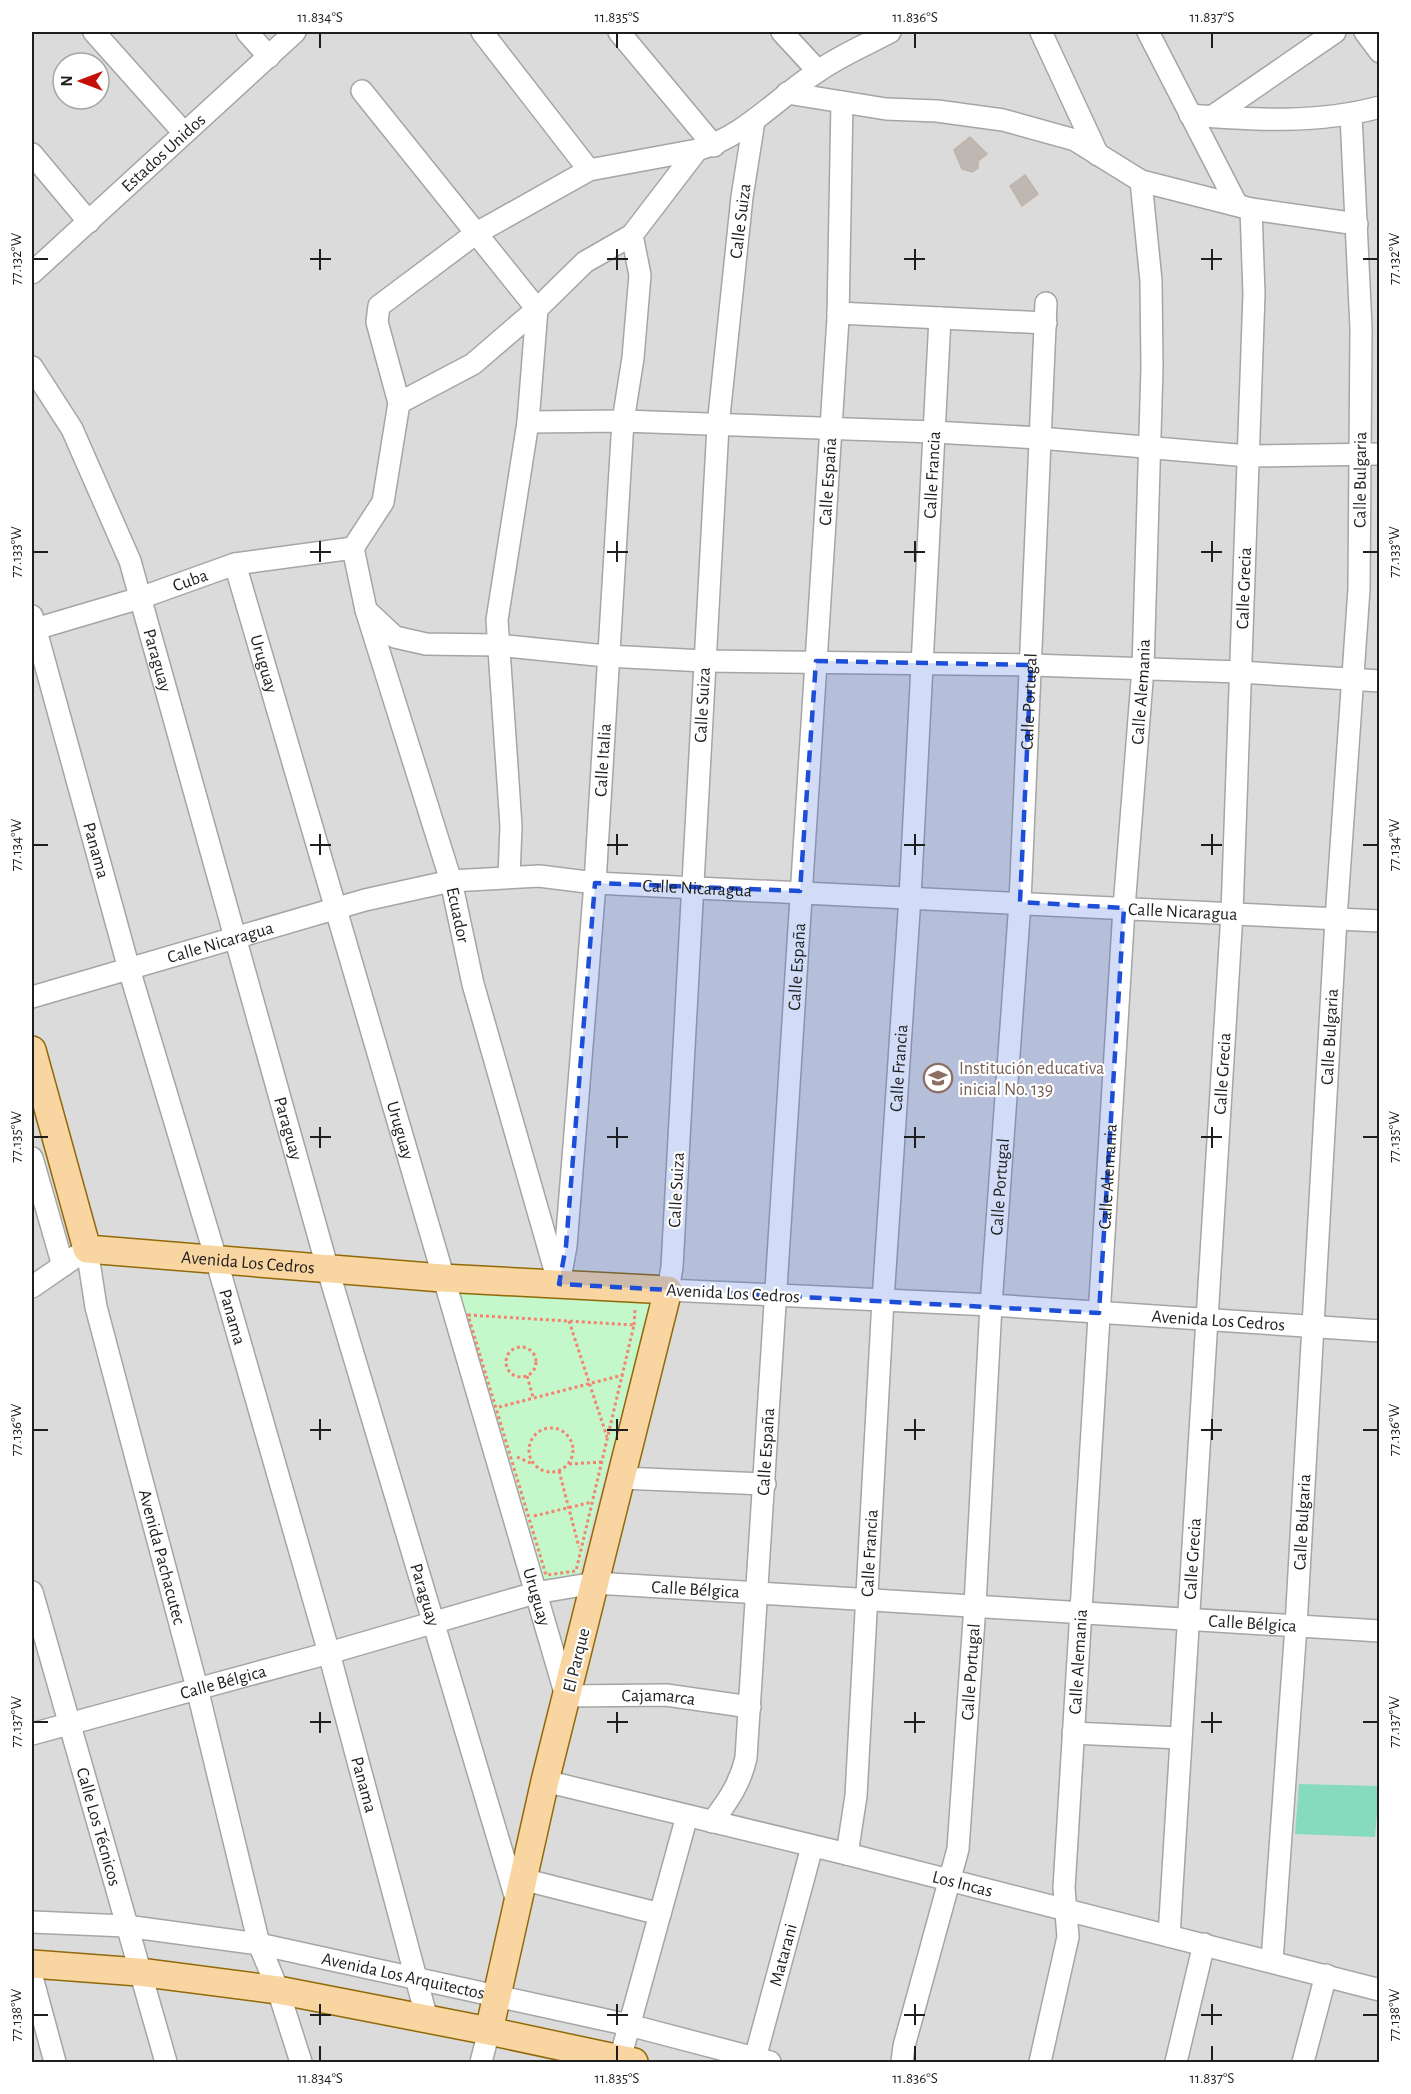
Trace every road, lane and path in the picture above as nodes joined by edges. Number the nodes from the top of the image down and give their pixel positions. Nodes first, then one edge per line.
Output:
1 (94, 32) edge
2 (247, 32) edge
3 (296, 32) edge
4 (482, 32) edge
5 (619, 32) edge
6 (782, 32) edge
7 (890, 32) edge
8 (1041, 32) edge
9 (1148, 32) edge
10 (1335, 32) edge
11 (1365, 32) edge
12 (1380, 52) edge
13 (269, 57) junction
14 (818, 70) junction
15 (362, 91) dead end
16 (786, 93) junction
17 (842, 102) junction
18 (1380, 107) edge
19 (1190, 115) junction
20 (1351, 115) junction
21 (1213, 117) junction
22 (754, 121) junction
23 (184, 134) junction
24 (705, 148) junction
25 (32, 154) edge
26 (1098, 154) junction
27 (589, 170) junction
28 (1141, 181) junction
29 (1244, 207) junction
30 (89, 222) junction
31 (1357, 224) junction
32 (476, 234) junction
33 (632, 235) junction
34 (32, 273) edge
35 (537, 309) junction
36 (838, 313) junction
37 (940, 318) junction
38 (32, 367) edge
39 (399, 403) junction
40 (623, 421) junction
41 (528, 422) junction
42 (718, 426) junction
43 (831, 430) junction
44 (934, 432) junction
45 (1041, 438) junction
46 (1149, 447) junction
47 (1370, 454) edge
48 (1248, 456) junction
49 (352, 548) junction
50 (235, 564) junction
51 (140, 598) junction
52 (366, 610) junction
53 (33, 625) edge
54 (497, 645) junction
55 (606, 656) junction
56 (705, 661) junction
57 (816, 661) junction
58 (922, 663) junction
59 (1031, 664) junction
60 (1143, 668) junction
61 (1240, 672) junction
62 (1352, 680) junction
63 (1380, 681) edge
64 (509, 877) junction
65 (451, 881) junction
66 (595, 883) junction
67 (693, 885) junction
68 (800, 891) junction
69 (910, 897) junction
70 (1020, 902) junction
71 (1124, 908) junction
72 (335, 909) junction
73 (1232, 913) junction
74 (1336, 919) junction
75 (1380, 921) edge
76 (234, 938) junction
77 (129, 969) junction
78 (32, 997) edge
79 (32, 1050) edge
80 (32, 1158) edge
81 (87, 1249) junction
82 (217, 1262) junction
83 (63, 1266) junction
84 (328, 1270) junction
85 (442, 1278) junction
86 (559, 1284) junction
87 (32, 1287) edge
88 (668, 1290) junction
89 (777, 1295) junction
90 (883, 1300) junction
91 (991, 1305) junction
92 (1099, 1313) junction
93 (1208, 1320) junction
94 (569, 1321) junction
95 (1312, 1327) junction
96 (1380, 1331) edge
97 (622, 1375) junction
98 (527, 1376) junction
99 (590, 1383) junction
100 (533, 1398) junction
101 (497, 1407) junction
102 (608, 1438) junction
103 (569, 1464) junction
104 (616, 1467) junction
105 (559, 1471) junction
106 (765, 1484) junction
107 (593, 1502) junction
108 (569, 1508) junction
109 (529, 1517) junction
110 (581, 1553) junction
111 (595, 1583) junction
112 (32, 1592) edge
113 (758, 1592) junction
114 (536, 1593) junction
115 (867, 1599) junction
116 (975, 1605) junction
117 (1081, 1612) junction
118 (1187, 1619) junction
119 (432, 1622) junction
120 (1296, 1626) junction
121 (1380, 1631) edge
122 (329, 1653) junction
123 (197, 1688) junction
124 (566, 1696) junction
125 (750, 1707) junction
126 (69, 1723) junction
127 (32, 1734) edge
128 (1073, 1734) junction
129 (1180, 1738) junction
130 (545, 1781) junction
131 (687, 1816) junction
132 (712, 1822) junction
133 (812, 1847) junction
134 (847, 1854) junction
135 (949, 1881) junction
136 (519, 1890) junction
137 (1065, 1910) junction
138 (660, 1914) junction
139 (32, 1922) edge
140 (126, 1926) junction
141 (1169, 1936) junction
142 (259, 1944) junction
143 (1204, 1944) junction
144 (1272, 1960) junction
145 (32, 1964) edge
146 (139, 1972) junction
147 (1326, 1975) junction
148 (32, 1977) edge
149 (417, 1980) junction
150 (278, 1990) junction
151 (1380, 1990) edge
152 (496, 1996) junction
153 (427, 2019) junction
154 (629, 2025) junction
155 (489, 2031) junction
156 (613, 2060) edge
157 (55, 2062) edge
158 (166, 2062) edge
159 (301, 2062) edge
160 (481, 2062) edge
161 (760, 2062) edge
162 (902, 2062) edge
163 (1040, 2062) edge
164 (1176, 2062) edge
165 (1303, 2062) edge

1 - 23 street
2 - 13 street
3 - 13 street, Estados Unidos
4 - 27 street
5 - 24 street
6 - 14 street
7 - 14 street
8 - 26 street
9 - 19 street
10 - 21 street
11 - 12 street
13 - 23 street, Estados Unidos
14 - 16 street
15 - 32 street
16 - 17 street
16 - 22 street
17 - 26 street
17 - 36 street, Calle España
18 - 20 street
19 - 21 street
19 - 29 street
20 - 21 street
20 - 31 street, Calle Bulgaria
22 - 24 street
22 - 42 street, Calle Suiza
23 - 30 street, Estados Unidos
24 - 27 street
24 - 33 street
25 - 30 street
26 - 28 street
27 - 32 street
28 - 29 street
28 - 46 street, Calle Alemania
29 - 31 street
29 - 48 street, Calle Grecia
30 - 34 street, Estados Unidos
31 - 47 street, Calle Bulgaria
32 - 35 street
32 - 39 street
33 - 35 street
33 - 40 street, Calle Italia
35 - 39 street
35 - 41 street
36 - 37 street
36 - 43 street, Calle España
37 - 44 street, Calle Francia
37 - 45 street, Calle Portugal
38 - 51 street, Paraguay
39 - 49 street
40 - 41 street
40 - 42 street
40 - 55 street, Calle Italia
41 - 54 street
42 - 43 street
42 - 56 street, Calle Suiza
43 - 44 street
43 - 57 street, Calle España
44 - 45 street
44 - 58 street, Calle Francia
45 - 46 street
45 - 59 street, Calle Portugal
46 - 48 street
46 - 60 street, Calle Alemania
47 - 48 street
47 - 62 street, Calle Bulgaria
48 - 61 street, Calle Grecia
49 - 50 street, Cuba
49 - 52 street, Ecuador
50 - 51 street, Cuba
50 - 72 street, Uruguay
51 - 53 street, Cuba
51 - 76 street, Paraguay
52 - 54 street
52 - 65 street, Ecuador
53 - 77 street, Panama
54 - 55 street
54 - 64 street
55 - 56 street
55 - 66 street, Calle Italia
56 - 57 street
56 - 67 street, Calle Suiza
57 - 58 street
57 - 68 street, Calle España
58 - 59 street
58 - 69 street, Calle Francia
59 - 60 street
59 - 70 street, Calle Portugal
60 - 61 street
60 - 71 street, Calle Alemania
61 - 62 street
61 - 73 street, Calle Grecia
62 - 63 street
62 - 74 street, Calle Bulgaria
64 - 65 street, Calle Nicaragua
64 - 66 street, Calle Nicaragua
65 - 72 street, Calle Nicaragua
65 - 86 street, Ecuador
66 - 67 street, Calle Nicaragua
66 - 86 street, Calle Italia
67 - 68 street, Calle Nicaragua
67 - 88 street, Calle Suiza
68 - 69 street, Calle Nicaragua
68 - 89 street, Calle España
69 - 70 street, Calle Nicaragua
69 - 90 street, Calle Francia
70 - 71 street, Calle Nicaragua
70 - 91 street, Calle Portugal
71 - 73 street, Calle Nicaragua
71 - 92 street, Calle Alemania
72 - 76 street, Calle Nicaragua
72 - 85 street, Uruguay
73 - 74 street, Calle Nicaragua
73 - 93 street, Calle Grecia
74 - 75 street, Calle Nicaragua
74 - 95 street, Calle Bulgaria
76 - 77 street, Calle Nicaragua
76 - 84 street, Paraguay
77 - 78 street, Calle Nicaragua
77 - 82 street, Panama
79 - 81 main road, Avenida Pachacutec
80 - 83 street
81 - 82 main road, Avenida Los Cedros
81 - 83 street
81 - 123 street, Avenida Pachacutec
82 - 84 main road, Avenida Los Cedros
82 - 122 street, Panama
83 - 87 street
84 - 85 main road, Avenida Los Cedros
84 - 119 street, Paraguay
85 - 86 main road, Avenida Los Cedros
85 - 114 street, Uruguay
86 - 88 main road, Avenida Los Cedros
88 - 89 street, Avenida Los Cedros
88 - 104 main road, El Parque
89 - 90 street, Avenida Los Cedros
89 - 106 street, Calle España
90 - 91 street, Avenida Los Cedros
90 - 115 street, Calle Francia
91 - 92 street, Avenida Los Cedros
91 - 116 street, Calle Portugal
92 - 93 street, Avenida Los Cedros
92 - 117 street, Calle Alemania
93 - 95 street, Avenida Los Cedros
93 - 118 street, Calle Grecia
94 - 97 path
94 - 99 path
94 - 101 path
95 - 96 street, Avenida Los Cedros
95 - 120 street, Calle Bulgaria
97 - 99 path
97 - 102 path
98 - 98 path
98 - 100 path
99 - 100 path
99 - 102 path
100 - 101 path
101 - 109 path
102 - 104 path
103 - 104 path
103 - 105 path
103 - 105 path
104 - 106 street
104 - 107 path
104 - 111 main road, El Parque
105 - 108 path
106 - 113 street, Calle España
107 - 108 path
107 - 110 path
108 - 109 path
108 - 110 path
109 - 110 path
111 - 113 street, Calle Bélgica
111 - 114 street, Calle Bélgica
111 - 124 main road, El Parque
112 - 126 street, Calle Los Técnicos
113 - 115 street, Calle Bélgica
113 - 125 street, Calle España
114 - 119 street, Calle Bélgica
114 - 124 street, Uruguay
115 - 116 street, Calle Bélgica
115 - 134 street, Calle Francia
116 - 117 street, Calle Bélgica
116 - 135 street, Calle Portugal
117 - 118 street, Calle Bélgica
117 - 128 street, Calle Alemania
118 - 120 street, Calle Bélgica
118 - 129 street, Calle Grecia
119 - 122 street, Calle Bélgica
119 - 136 street, Paraguay
120 - 121 street, Calle Bélgica
120 - 144 street, Calle Bulgaria
122 - 123 street, Calle Bélgica
122 - 149 street, Panama
123 - 126 street, Calle Bélgica
123 - 142 street, Avenida Pachacutec
124 - 125 street, Cajamarca
124 - 130 main road, El Parque
125 - 132 street, Calle España
126 - 127 street, Calle Bélgica
126 - 140 street, Calle Los Técnicos
128 - 129 street
128 - 137 street, Calle Alemania
129 - 141 street, Calle Grecia
130 - 131 street, Los Incas
130 - 136 main road, El Parque
131 - 132 street, Los Incas
131 - 138 street
132 - 133 street, Los Incas
133 - 134 street, Los Incas
133 - 161 street, Matarani
134 - 135 street, Los Incas
135 - 137 street, Los Incas
135 - 162 street, Calle Portugal
136 - 138 street
136 - 152 main road, El Parque
137 - 141 street, Los Incas
137 - 163 street, Calle Alemania
138 - 154 street
139 - 140 street, Avenida Los Arquitectos
140 - 142 street, Avenida Los Arquitectos
140 - 146 street, Calle Los Técnicos
141 - 143 street, Los Incas
142 - 149 street, Avenida Los Arquitectos
142 - 150 street, Avenida Pachacutec
143 - 144 street, Los Incas
143 - 164 street
144 - 147 street, Los Incas
145 - 146 main road, Avenida Los Arquitectos
146 - 150 main road, Avenida Los Arquitectos
146 - 158 street, Calle Los Técnicos
147 - 151 street, Los Incas
147 - 165 street
148 - 157 street
149 - 152 street, Avenida Los Arquitectos
149 - 153 street, Panama
150 - 153 main road, Avenida Los Arquitectos
150 - 159 street, Avenida Pachacutec
152 - 154 street, Avenida Los Arquitectos
152 - 155 main road, El Parque
153 - 155 main road, Avenida Los Arquitectos
154 - 156 street
154 - 161 street, Avenida Los Arquitectos
155 - 156 main road, Avenida Los Arquitectos
155 - 160 street

